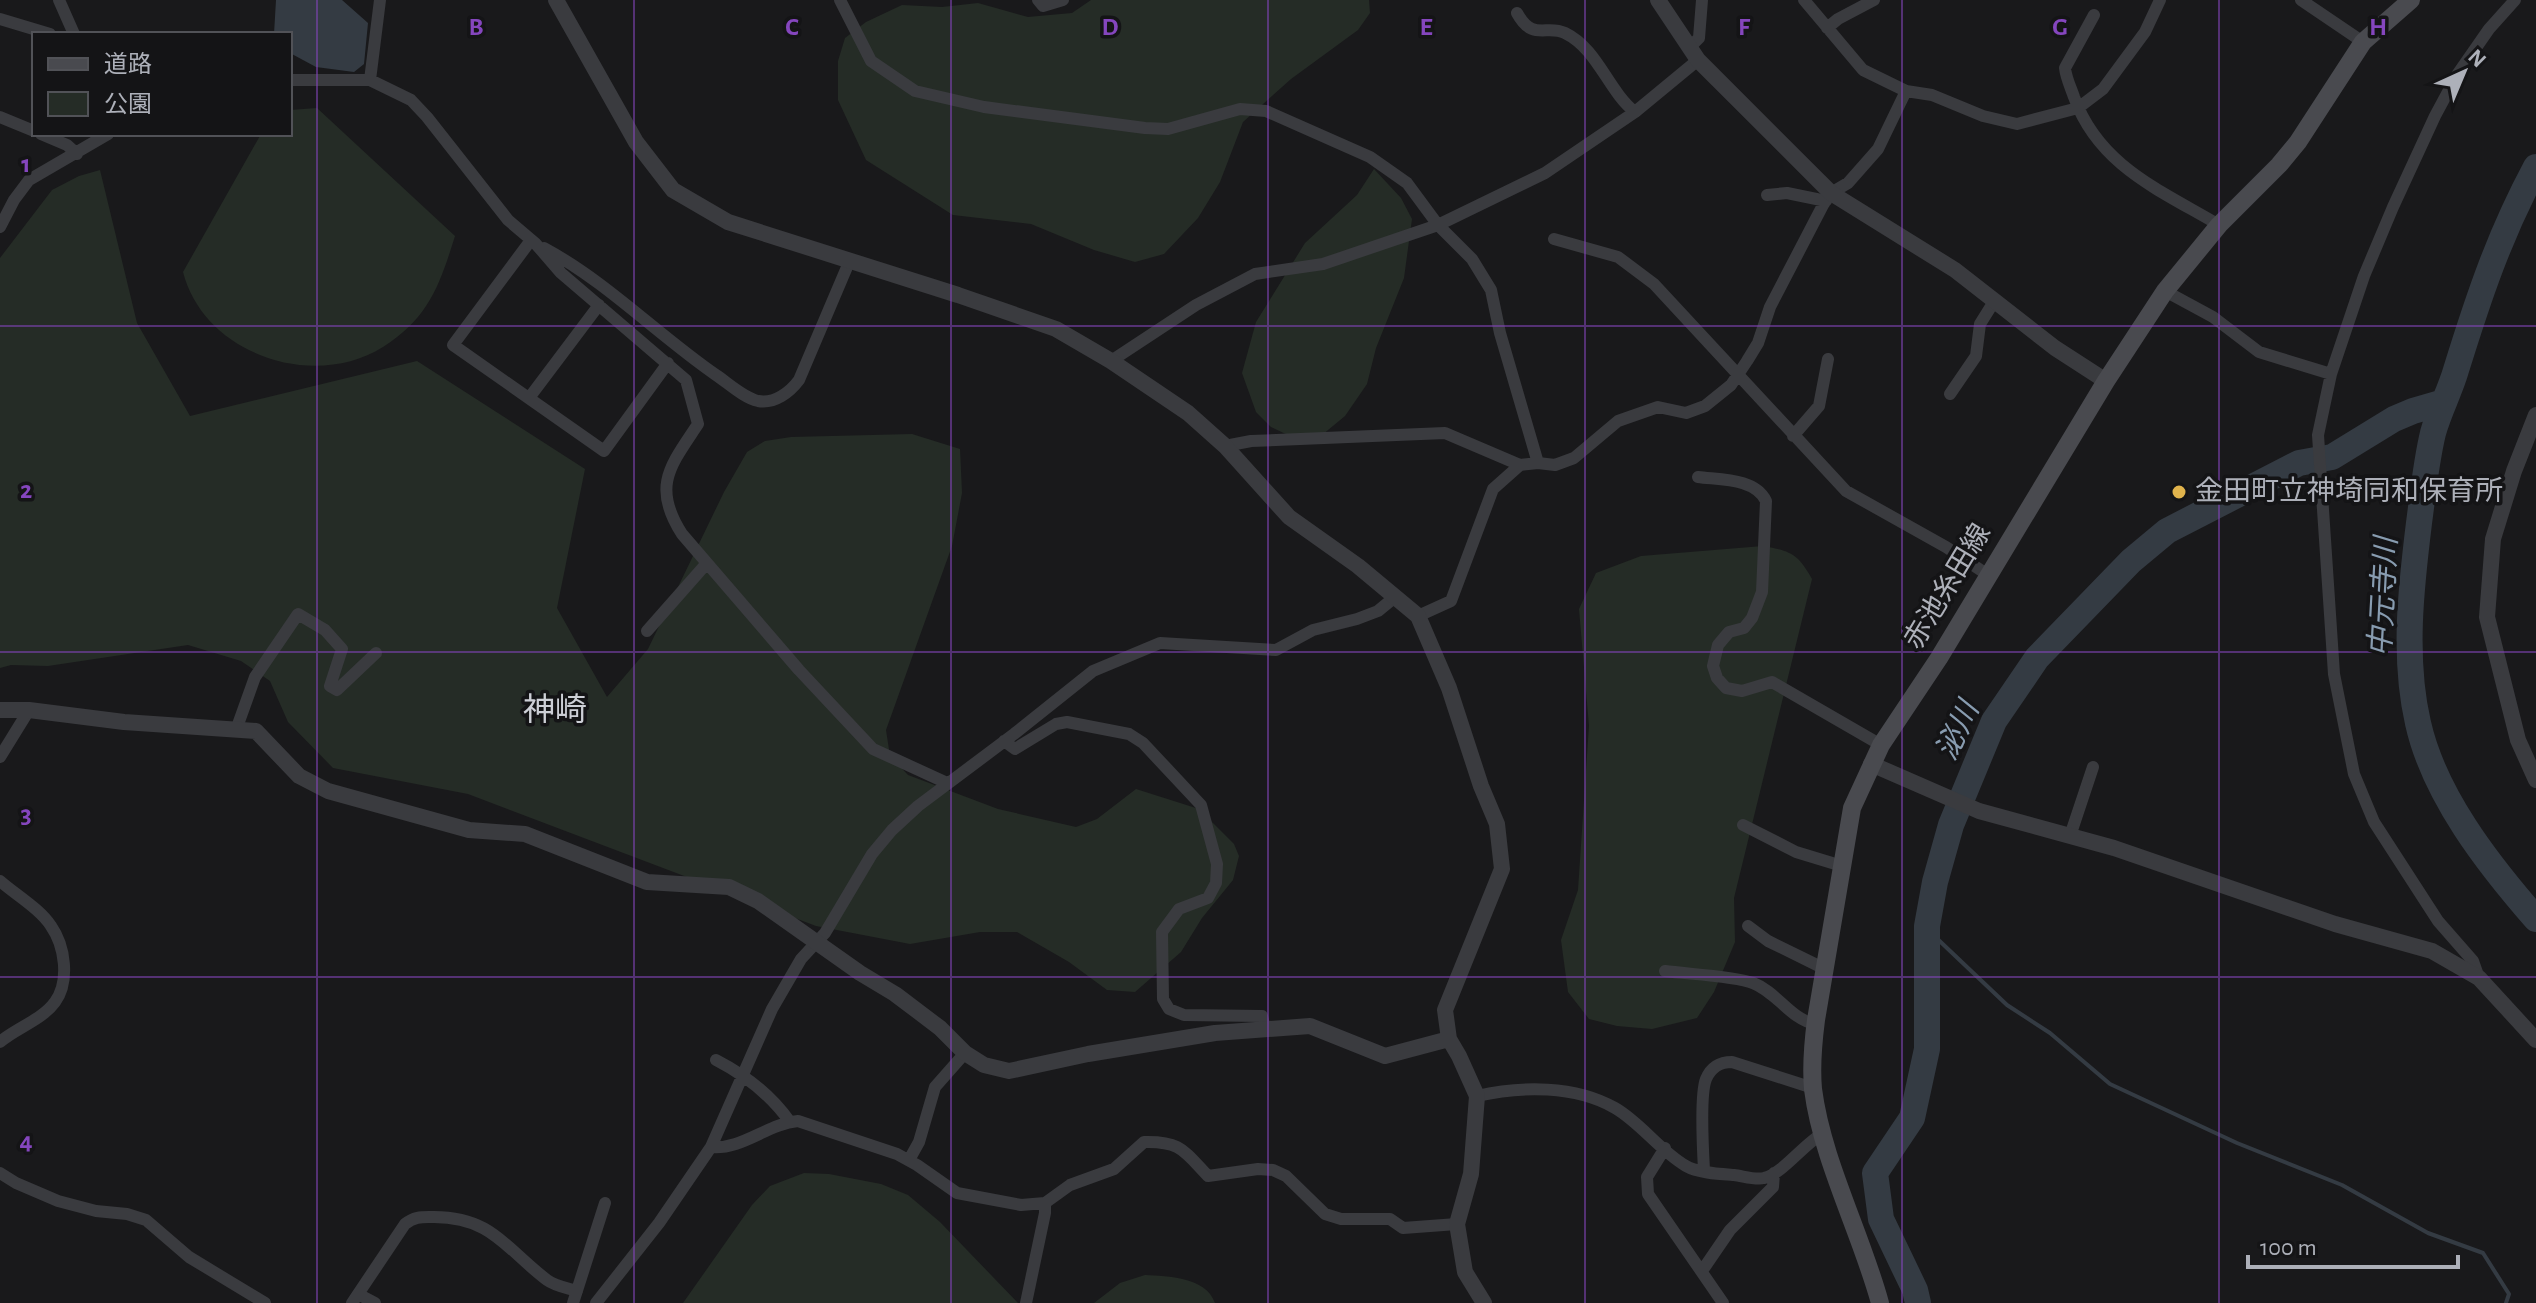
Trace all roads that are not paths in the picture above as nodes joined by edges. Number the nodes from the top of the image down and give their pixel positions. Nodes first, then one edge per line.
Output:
1 (59, 0) edge
2 (380, 0) edge
3 (556, 0) edge
4 (840, 0) edge
5 (1038, 0) edge
6 (1063, 0) edge
7 (1658, 0) edge
8 (1702, 0) edge
9 (1804, 0) edge
10 (1874, 0) edge
11 (2160, 0) edge
12 (2301, 0) edge
13 (2411, 0) edge
14 (2515, 0) edge
15 (1517, 13) dead end
16 (2094, 15) dead end
17 (0, 19) edge
18 (1827, 28) junction
19 (43, 32) edge
20 (72, 32) edge
21 (2363, 42) junction
22 (1694, 54) junction
23 (292, 80) edge
24 (370, 80) junction
25 (1906, 91) junction
26 (2078, 108) junction
27 (1635, 112) junction
28 (0, 117) edge
29 (32, 130) edge
30 (46, 136) edge
31 (105, 136) edge
32 (77, 154) junction
33 (1767, 195) dead end
34 (1829, 197) junction
35 (1438, 225) junction
36 (2219, 225) junction
37 (0, 227) edge
38 (1554, 239) dead end
39 (533, 241) junction
40 (850, 260) junction
41 (2165, 291) junction
42 (1995, 300) junction
43 (599, 305) junction
44 (1828, 359) dead end
45 (1111, 361) junction
46 (668, 363) junction
47 (2331, 374) junction
48 (1738, 375) junction
49 (2106, 381) junction
50 (1950, 394) dead end
51 (529, 398) junction
52 (2536, 415) edge
53 (1793, 436) junction
54 (1225, 446) junction
55 (1538, 463) junction
56 (1520, 465) junction
57 (1698, 477) dead end
58 (707, 563) junction
59 (1988, 575) junction
60 (1395, 597) junction
61 (1418, 616) junction
62 (647, 631) dead end
63 (376, 653) dead end
64 (0, 710) edge
65 (29, 710) junction
66 (236, 730) junction
67 (1004, 741) junction
68 (1881, 745) junction
69 (0, 757) edge
70 (1871, 764) junction
71 (2093, 767) dead end
72 (2536, 780) edge
73 (947, 783) junction
74 (1743, 825) dead end
75 (2070, 836) junction
76 (1842, 866) junction
77 (0, 881) edge
78 (1748, 926) dead end
79 (815, 942) junction
80 (1825, 969) junction
81 (1665, 971) dead end
82 (2479, 978) junction
83 (1815, 1024) junction
84 (1265, 1029) junction
85 (1449, 1039) junction
86 (2536, 1040) edge
87 (0, 1042) edge
88 (965, 1053) junction
89 (716, 1060) dead end
90 (743, 1074) junction
91 (1813, 1088) junction
92 (1477, 1096) junction
93 (790, 1122) junction
94 (1822, 1134) junction
95 (711, 1147) junction
96 (1665, 1148) junction
97 (909, 1160) junction
98 (1704, 1170) junction
99 (0, 1173) edge
100 (1774, 1173) junction
101 (605, 1203) dead end
102 (1045, 1203) junction
103 (1457, 1224) junction
104 (1702, 1271) junction
105 (575, 1297) edge
106 (355, 1298) edge
107 (265, 1303) edge
108 (375, 1303) edge
109 (596, 1303) edge
110 (1026, 1303) edge
111 (1484, 1303) edge
112 (1723, 1303) edge
113 (1880, 1303) edge

1 - 20 street
2 - 24 street
3 - 40 street
4 - 35 street
5 - 6 street
7 - 22 street
8 - 22 street
9 - 18 street
10 - 18 street
11 - 26 street
12 - 21 street
13 - 21 main road, 赤池糸田線
14 - 47 street
15 - 27 street
16 - 26 street
17 - 19 street
18 - 25 street
21 - 36 main road, 赤池糸田線
22 - 27 street
22 - 34 street
23 - 24 street
24 - 39 street
25 - 26 street
25 - 34 street
26 - 36 street
27 - 35 street
28 - 29 street
30 - 32 street
31 - 32 street
32 - 37 street
33 - 34 street
34 - 42 street
34 - 48 street
35 - 45 street
35 - 55 street
36 - 41 main road, 赤池糸田線
38 - 48 street
39 - 40 street
39 - 43 street
39 - 51 street
40 - 45 street
41 - 47 street
41 - 49 main road, 赤池糸田線
42 - 49 street
42 - 50 street
43 - 46 street
43 - 51 street
44 - 53 street
45 - 54 street
46 - 51 street
46 - 58 street
47 - 82 street
48 - 53 street
48 - 55 street
49 - 59 main road, 赤池糸田線
52 - 72 street
53 - 59 street
54 - 56 street
54 - 60 street
55 - 56 street
56 - 61 street
57 - 68 street
58 - 62 street
58 - 73 street
59 - 68 main road, 赤池糸田線
60 - 61 street
60 - 67 street
61 - 85 street
63 - 66 street
64 - 65 street
65 - 66 street
65 - 69 street
66 - 79 street
67 - 73 street
67 - 84 street
68 - 70 main road, 赤池糸田線
70 - 75 street
70 - 76 main road, 赤池糸田線
71 - 75 street
73 - 79 street
74 - 76 street
75 - 82 street
76 - 80 main road, 赤池糸田線
77 - 87 street
78 - 80 street
79 - 88 street
79 - 90 street
80 - 83 main road, 赤池糸田線
81 - 83 street
82 - 86 street
83 - 91 main road, 赤池糸田線
84 - 85 street
84 - 88 street
85 - 92 street
88 - 97 street
89 - 90 street
90 - 93 street
90 - 95 street
91 - 94 main road, 赤池糸田線
91 - 98 street
92 - 96 street
92 - 103 street
93 - 95 street
93 - 97 street
94 - 100 street
94 - 113 main road, 赤池糸田線
95 - 109 street
96 - 98 street
96 - 104 street
97 - 102 street
98 - 100 street
99 - 107 street
100 - 104 street
101 - 105 street
102 - 103 street
102 - 110 street
103 - 111 street
104 - 112 street
105 - 106 street
106 - 108 street

